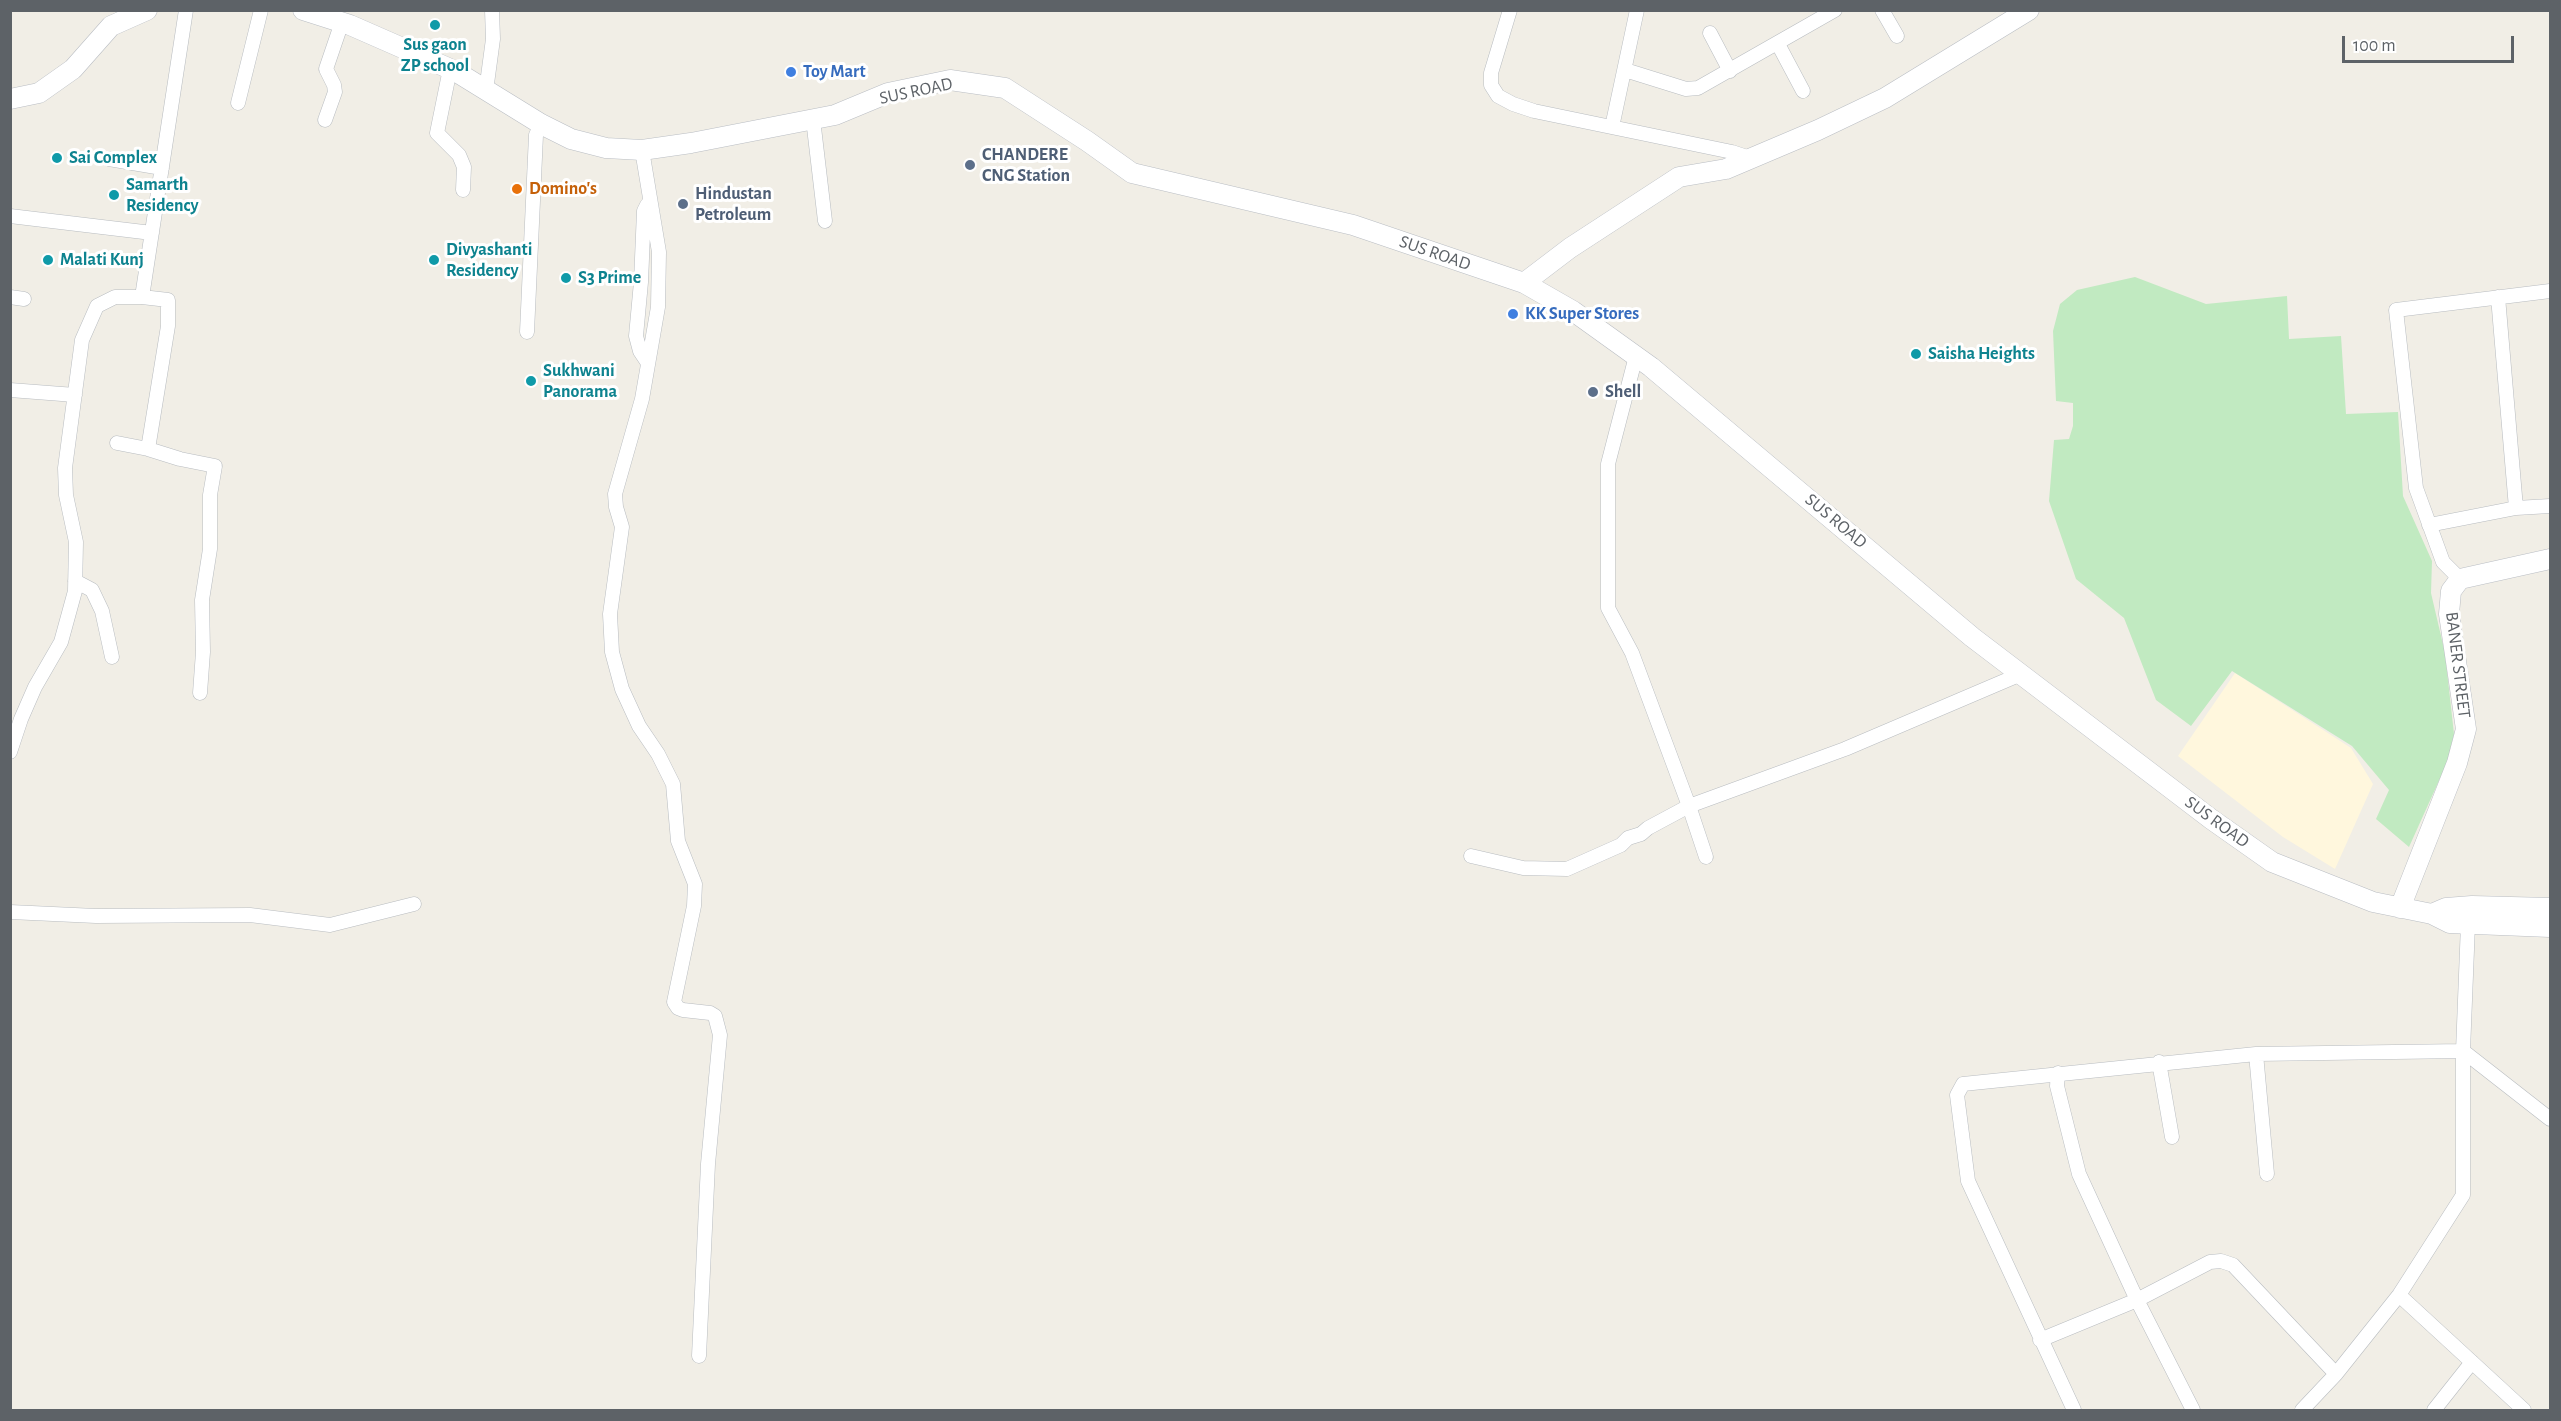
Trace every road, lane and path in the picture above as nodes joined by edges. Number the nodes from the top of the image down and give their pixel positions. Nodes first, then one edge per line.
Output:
1 (147, 10) edge
2 (186, 10) edge
3 (261, 10) edge
4 (303, 10) edge
5 (492, 10) edge
6 (1510, 10) edge
7 (1637, 10) edge
8 (1882, 10) edge
9 (1828, 12) edge
10 (2022, 13) edge
11 (332, 17) edge
12 (1710, 33) dead end
13 (1898, 36) dead end
14 (1778, 44) junction
15 (450, 69) junction
16 (1625, 70) junction
17 (1730, 71) junction
18 (486, 91) junction
19 (1803, 92) dead end
20 (10, 99) edge
21 (238, 103) dead end
22 (813, 119) junction
23 (325, 120) dead end
24 (541, 124) junction
25 (1612, 127) junction
26 (642, 150) junction
27 (109, 159) dead end
28 (1753, 159) junction
29 (162, 168) junction
30 (463, 190) dead end
31 (10, 216) edge
32 (825, 221) dead end
33 (152, 233) junction
34 (1524, 284) junction
35 (2550, 291) edge
36 (142, 297) junction
37 (2498, 297) junction
38 (527, 332) dead end
39 (1636, 356) junction
40 (10, 390) edge
41 (75, 395) junction
42 (117, 443) dead end
43 (148, 449) junction
44 (2550, 506) edge
45 (2516, 508) junction
46 (2429, 525) junction
47 (2550, 559) edge
48 (2460, 579) junction
49 (75, 581) junction
50 (112, 657) dead end
51 (2021, 674) junction
52 (201, 693) dead end
53 (16, 718) edge
54 (10, 752) edge
55 (1689, 806) junction
56 (1471, 856) dead end
57 (1706, 857) dead end
58 (414, 904) dead end
59 (2400, 908) junction
60 (2550, 908) edge
61 (10, 912) edge
62 (2432, 914) junction
63 (2468, 924) junction
64 (2550, 927) edge
65 (2463, 1051) junction
66 (2256, 1053) junction
67 (2159, 1062) junction
68 (2058, 1073) junction
69 (2550, 1119) edge
70 (2172, 1137) dead end
71 (2267, 1174) dead end
72 (2399, 1295) junction
73 (2137, 1300) junction
74 (2040, 1340) junction
75 (699, 1356) dead end
76 (2472, 1362) junction
77 (2336, 1374) junction
78 (2074, 1410) edge
79 (2193, 1410) edge
80 (2302, 1410) edge
81 (2434, 1410) edge
82 (2524, 1410) edge

1 - 20 main road
2 - 29 street
3 - 21 street
4 - 11 main road, SUS ROAD
5 - 18 street
6 - 25 street
7 - 16 street
8 - 13 street
9 - 14 street
10 - 28 main road
11 - 15 main road, SUS ROAD
11 - 23 street
12 - 17 street
14 - 17 street
14 - 19 street
15 - 18 main road, SUS ROAD
15 - 30 street
16 - 17 street
16 - 25 street
18 - 24 main road, SUS ROAD
22 - 26 main road, SUS ROAD
22 - 32 street
22 - 34 main road, SUS ROAD
24 - 26 main road, SUS ROAD
24 - 38 street
25 - 28 street
26 - 75 street
27 - 29 street
28 - 34 main road
29 - 33 street
31 - 33 street
33 - 36 street
34 - 39 main road, SUS ROAD
35 - 37 street
36 - 41 street
36 - 43 street
37 - 45 street
37 - 46 street
39 - 51 main road, SUS ROAD
39 - 55 street
40 - 41 street
41 - 49 street
42 - 43 street
43 - 52 street
44 - 45 street
45 - 46 street
46 - 48 street
47 - 48 main road
48 - 59 main road, BANER STREET
49 - 50 street
49 - 53 street
51 - 55 street
51 - 59 main road, SUS ROAD
53 - 54 street
55 - 56 street
55 - 57 street
58 - 61 street
59 - 62 main road, SUS ROAD
60 - 62 main road, SUS ROAD
62 - 63 main road, SUS ROAD
63 - 64 main road, SUS ROAD
63 - 65 street
65 - 66 street
65 - 69 street
65 - 72 street
66 - 67 street
66 - 71 street
67 - 68 street
67 - 70 street
68 - 73 street
68 - 74 street
72 - 76 street
72 - 77 street
73 - 74 street
73 - 77 street
73 - 79 street
74 - 78 street
76 - 81 street
76 - 82 street
77 - 80 street

